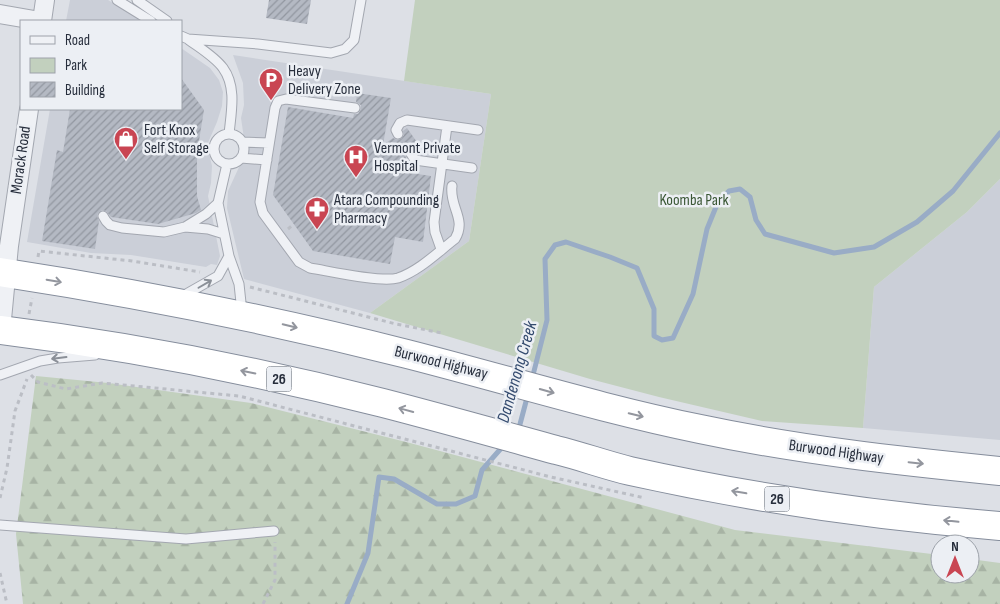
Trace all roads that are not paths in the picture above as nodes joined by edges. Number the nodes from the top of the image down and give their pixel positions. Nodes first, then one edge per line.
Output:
1 (45, 0) edge
2 (117, 0) edge
3 (137, 0) edge
4 (361, 0) edge
5 (0, 14) edge
6 (135, 17) edge
7 (35, 20) edge
8 (41, 20) edge
9 (166, 20) edge
10 (184, 36) edge
11 (29, 110) edge
12 (351, 111) dead end
13 (447, 126) junction
14 (478, 130) dead end
15 (229, 134) junction
16 (398, 134) dead end
17 (242, 142) junction
18 (270, 143) junction
19 (410, 152) dead end
20 (241, 158) junction
21 (267, 160) junction
22 (227, 164) junction
23 (442, 164) junction
24 (472, 168) dead end
25 (452, 186) dead end
26 (218, 203) junction
27 (103, 216) dead end
28 (185, 227) junction
29 (224, 234) junction
30 (441, 249) junction
31 (229, 256) junction
32 (3, 272) edge
33 (172, 302) junction
34 (242, 315) junction
35 (7, 333) edge
36 (103, 345) junction
37 (0, 375) edge
38 (1000, 471) edge
39 (0, 525) edge
40 (1000, 526) edge
41 (274, 531) road end

1 - 8 street
2 - 6 lane
3 - 9 lane
4 - 10 lane
5 - 7 street
10 - 15 lane
11 - 32 street, Morack Road
12 - 18 lane
13 - 14 lane
13 - 16 lane
13 - 23 lane
15 - 17 lane
15 - 22 lane
17 - 18 lane
17 - 20 lane
18 - 21 lane
19 - 23 lane
20 - 21 lane
20 - 22 lane
21 - 30 lane
22 - 26 lane
23 - 24 lane
23 - 30 lane
25 - 30 lane
26 - 28 lane
26 - 29 lane
27 - 28 lane
28 - 29 lane
29 - 31 lane
33 -> 31 lane
31 - 34 lane
32 -> 33 highway, Burwood Highway
32 - 35 street, Morack Road
33 - 34 highway, Burwood Highway
34 -> 38 highway, Burwood Highway
35 - 36 highway, 26
36 -> 37 lane
40 -> 36 highway, 26
39 - 41 lane

